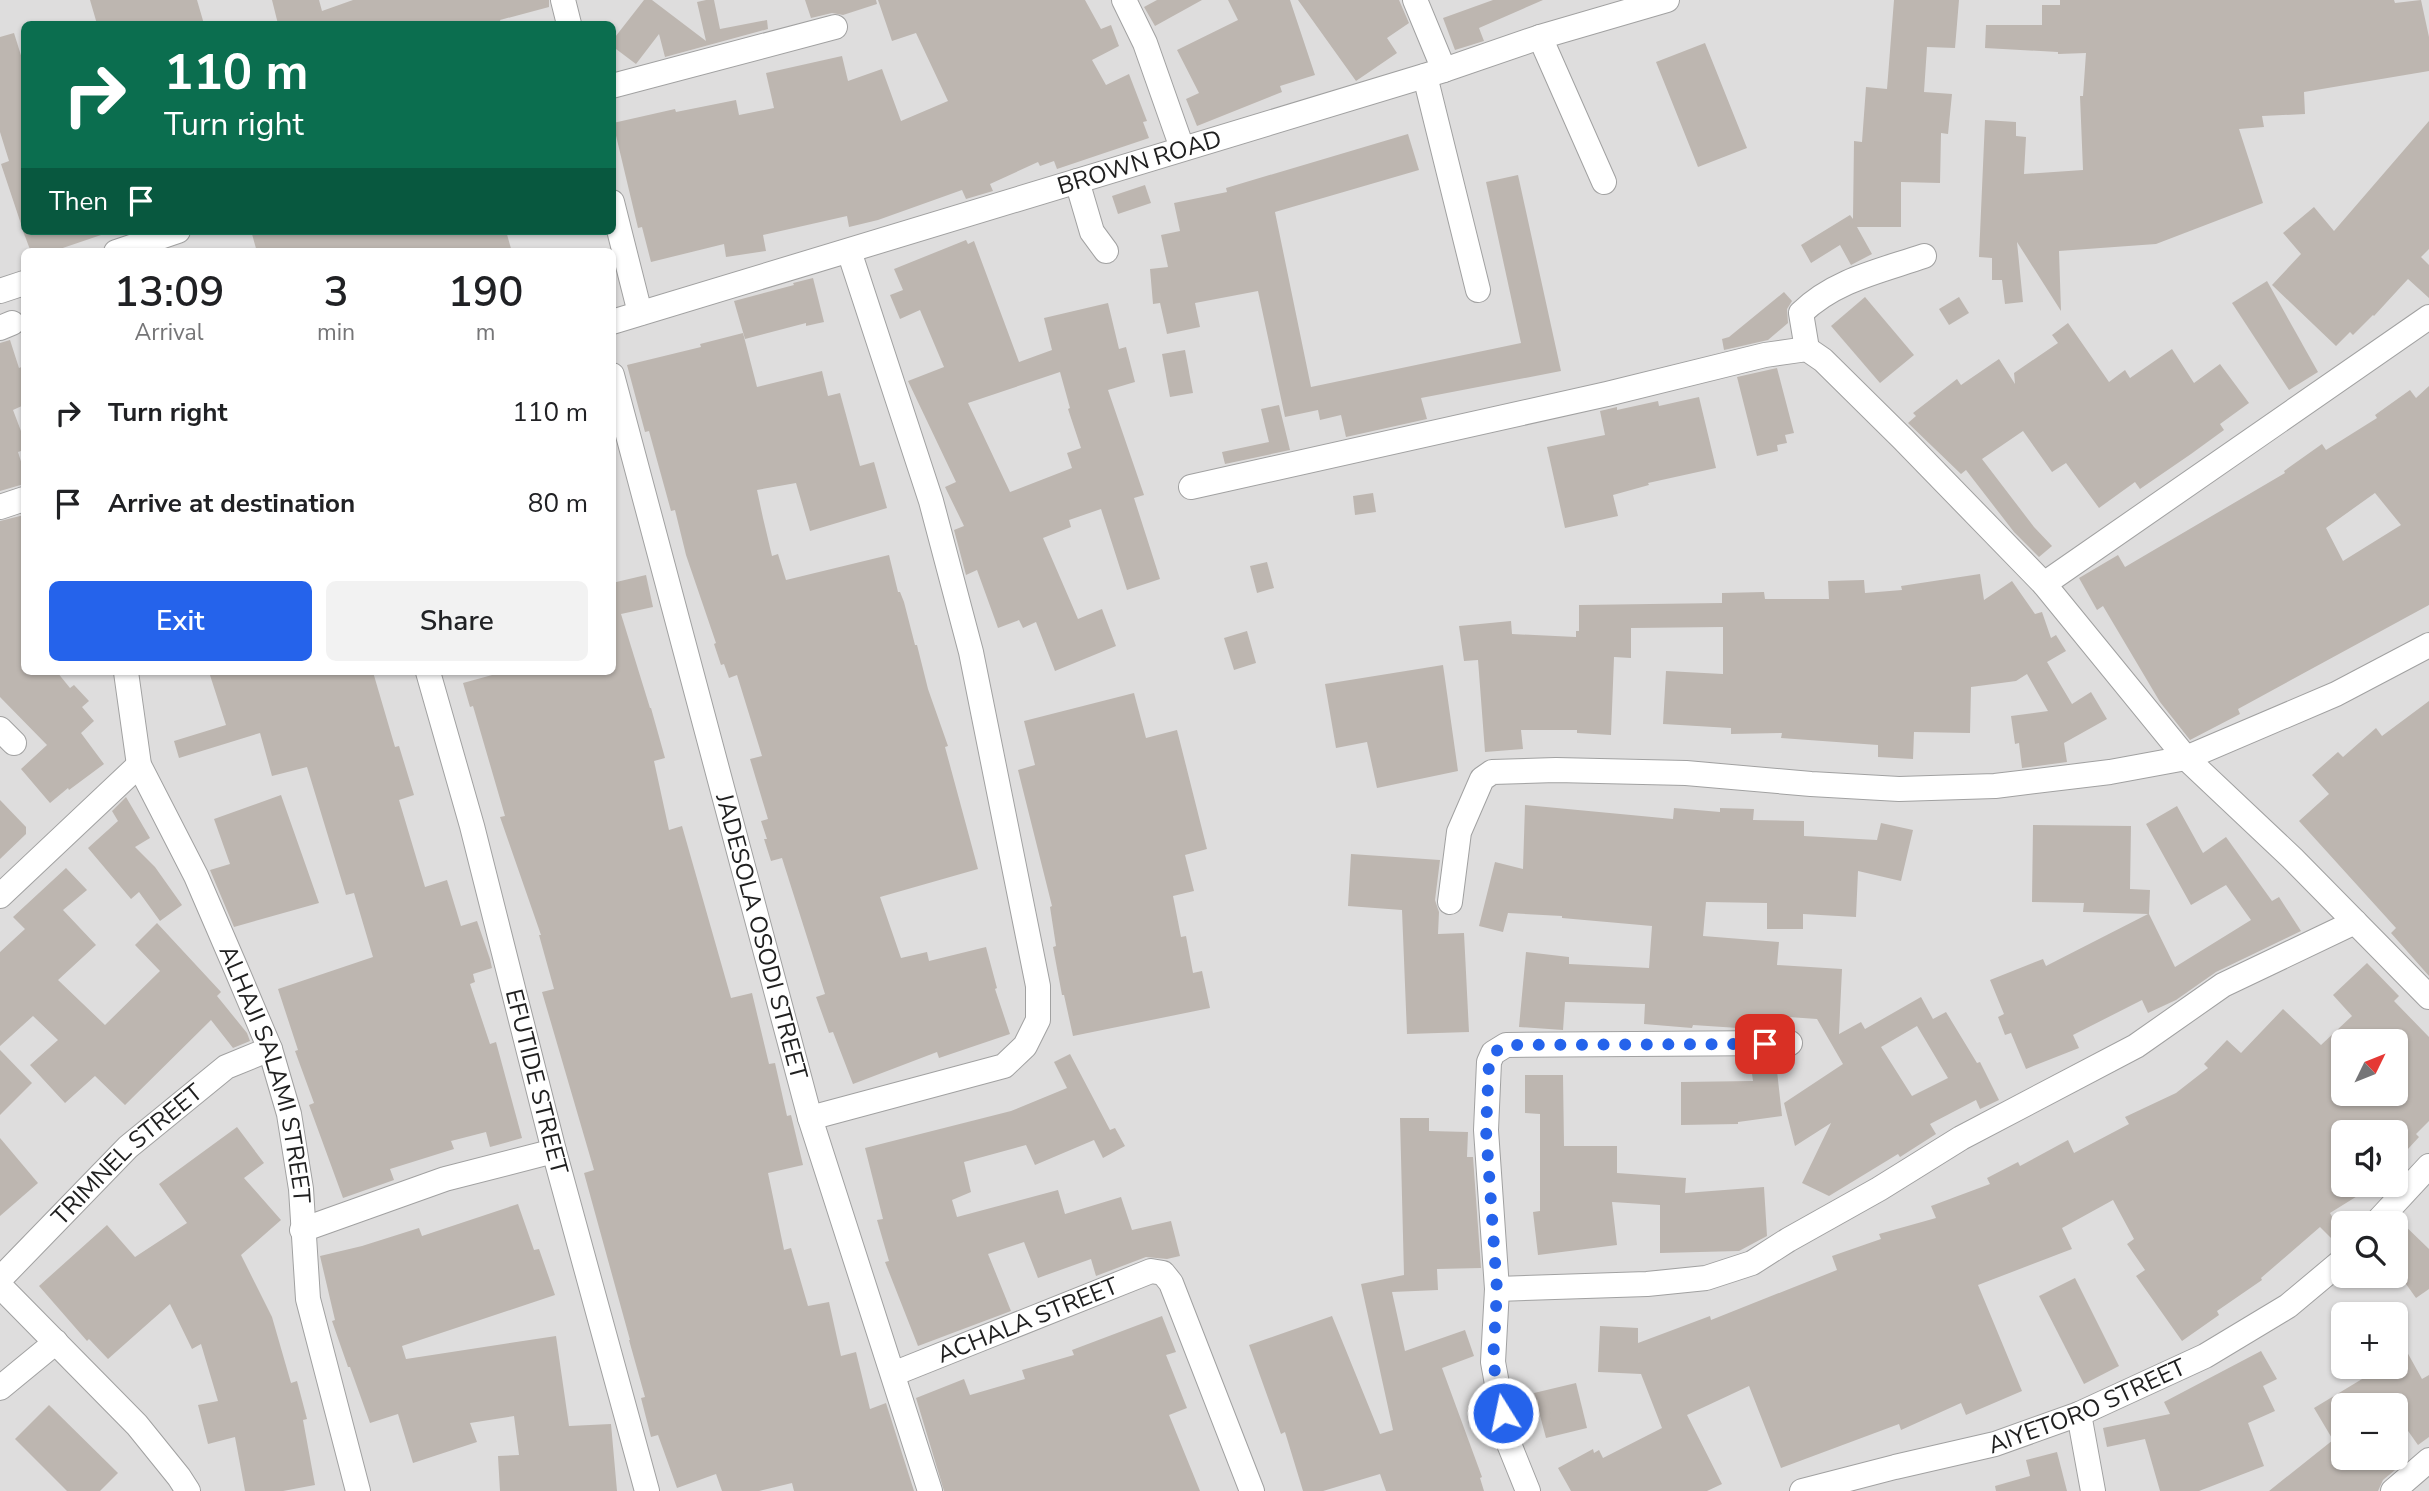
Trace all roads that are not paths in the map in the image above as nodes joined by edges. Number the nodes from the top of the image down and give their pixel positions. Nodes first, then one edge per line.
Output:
1 (563, 0) edge
2 (1124, 0) edge
3 (1415, 0) edge
4 (1665, 0) edge
5 (568, 21) edge
6 (835, 27) dead end
7 (1540, 37) junction
8 (1434, 73) junction
9 (616, 85) edge
10 (1182, 148) junction
11 (1077, 181) junction
12 (1604, 182) dead end
13 (616, 218) edge
14 (166, 235) edge
15 (128, 248) edge
16 (849, 251) junction
17 (1106, 251) dead end
18 (1924, 256) dead end
19 (21, 284) edge
20 (1478, 290) dead end
21 (0, 291) edge
22 (640, 313) junction
23 (2429, 317) edge
24 (616, 321) edge
25 (1807, 349) junction
26 (616, 391) edge
27 (1191, 487) dead end
28 (21, 500) edge
29 (0, 507) edge
30 (2044, 584) junction
31 (2429, 645) edge
32 (126, 675) edge
33 (430, 675) edge
34 (2186, 758) junction
35 (139, 765) junction
36 (0, 896) edge
37 (1450, 902) dead end
38 (2355, 922) junction
39 (2429, 997) edge
40 (1790, 1043) dead end
41 (270, 1049) junction
42 (810, 1118) junction
43 (554, 1152) junction
44 (2429, 1166) edge
45 (2387, 1211) edge
46 (302, 1230) junction
47 (2331, 1270) edge
48 (0, 1279) edge
49 (0, 1286) edge
50 (1497, 1290) junction
51 (56, 1342) junction
52 (893, 1374) junction
53 (0, 1388) edge
54 (2079, 1414) junction
55 (2429, 1460) edge
56 (188, 1491) edge
57 (358, 1491) edge
58 (647, 1491) edge
59 (930, 1491) edge
60 (1252, 1491) edge
61 (1528, 1491) edge
62 (1802, 1491) edge
63 (2093, 1491) edge
64 (2393, 1491) edge

1 - 5 street
2 - 10 street
3 - 8 street
4 - 7 street, BROWN ROAD
6 - 9 street
7 - 8 street, BROWN ROAD
7 - 12 street
8 - 10 street, BROWN ROAD
8 - 20 street
10 - 11 street, BROWN ROAD
11 - 16 street, BROWN ROAD
11 - 17 street
13 - 22 street
14 - 15 street
16 - 22 street, BROWN ROAD
16 - 42 street
18 - 25 street
19 - 21 street
22 - 24 street, BROWN ROAD
23 - 30 street
25 - 27 street
25 - 30 street
26 - 42 street, JADESOLA OSODI STREET
28 - 29 street
30 - 34 street
31 - 34 street
32 - 35 street, ALHAJI SALAMI STREET
33 - 43 street, EFUTIDE STREET
34 - 37 street
34 - 38 street
35 - 36 street
35 - 41 street, ALHAJI SALAMI STREET
38 - 39 street
38 - 50 street
40 - 50 street
41 - 46 street, ALHAJI SALAMI STREET
41 - 48 street, TRIMNEL STREET
42 - 52 street, JADESOLA OSODI STREET
43 - 46 street
43 - 58 street, EFUTIDE STREET
44 - 45 street
46 - 57 street, ALHAJI SALAMI STREET
47 - 54 street, AIYETORO STREET
49 - 51 street
50 - 61 street
51 - 53 street
51 - 56 street
52 - 59 street, JADESOLA OSODI STREET
52 - 60 street, ACHALA STREET
54 - 62 street, AIYETORO STREET
54 - 63 street
55 - 64 street

